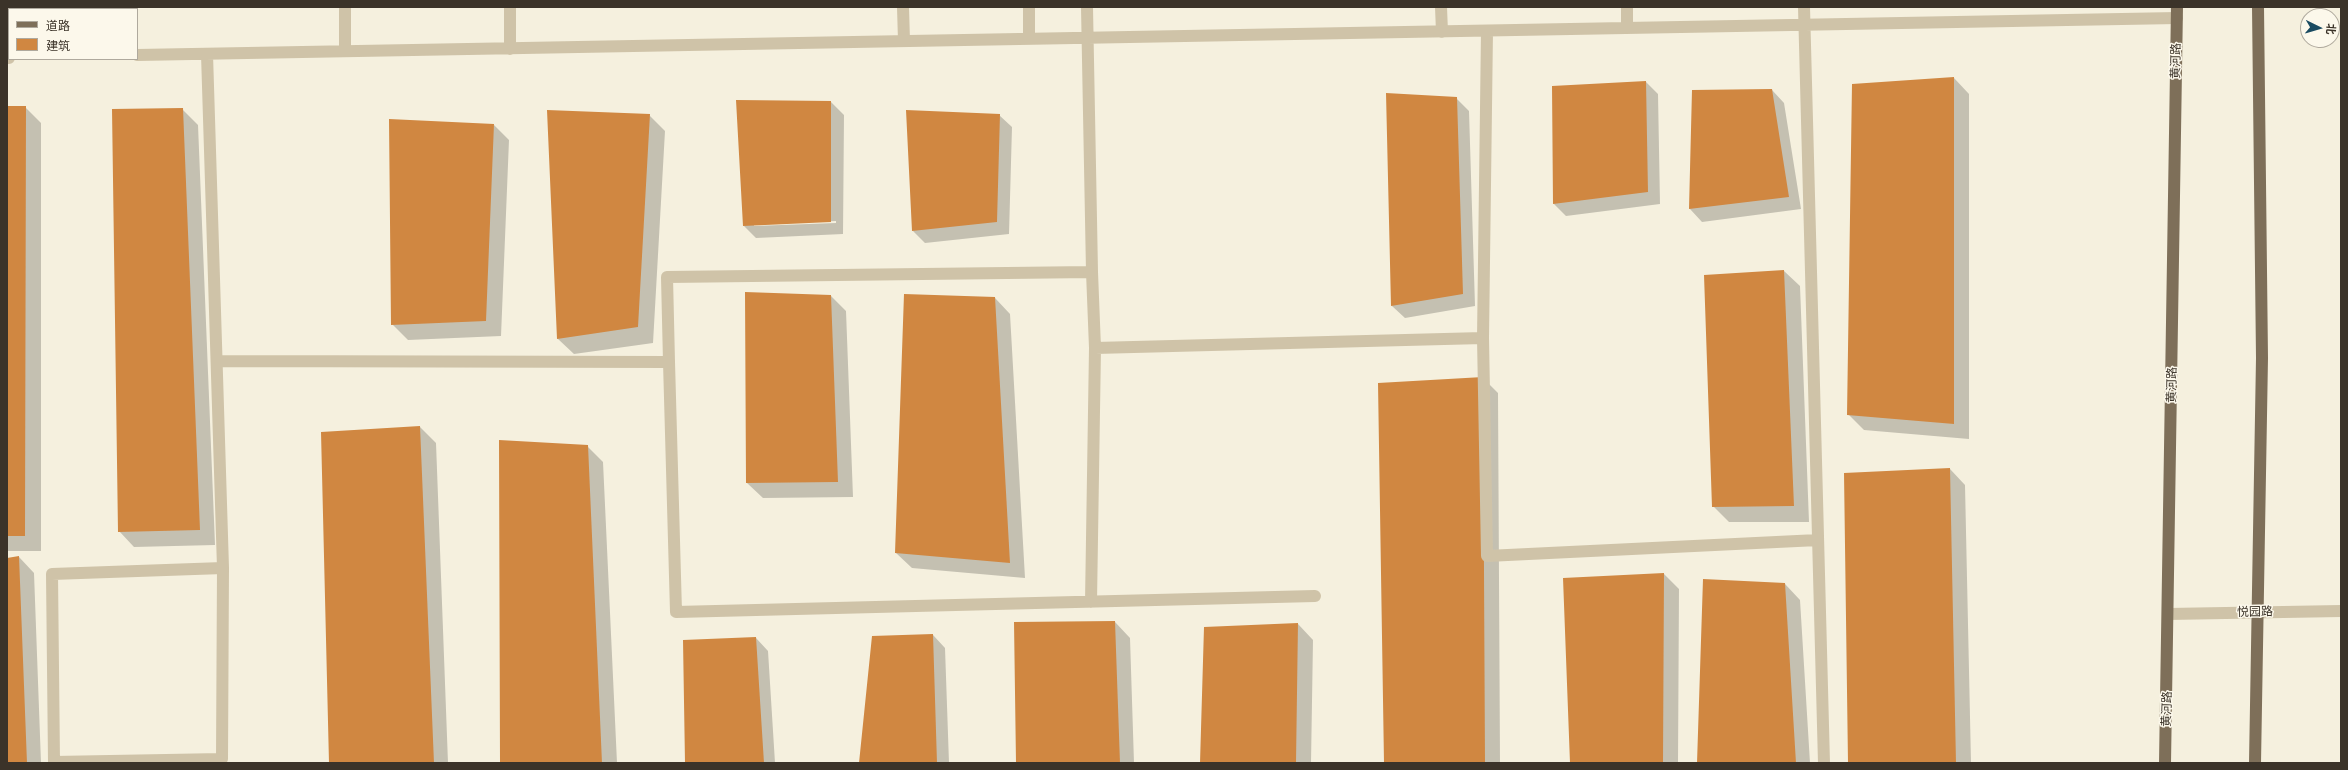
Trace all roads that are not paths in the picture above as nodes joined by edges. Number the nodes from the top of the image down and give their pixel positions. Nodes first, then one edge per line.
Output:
1 (345, 7) edge
2 (510, 7) edge
3 (903, 7) edge
4 (1029, 7) edge
5 (1088, 7) edge
6 (1441, 7) edge
7 (1627, 7) edge
8 (1804, 7) edge
9 (2258, 7) edge
10 (2177, 13) edge
11 (1804, 25) junction
12 (1627, 28) junction
13 (1487, 31) junction
14 (1442, 32) junction
15 (1087, 38) junction
16 (1029, 39) junction
17 (904, 41) junction
18 (510, 49) junction
19 (345, 51) junction
20 (207, 54) junction
21 (138, 55) edge
22 (1092, 272) junction
23 (1483, 338) junction
24 (1095, 348) junction
25 (217, 361) junction
26 (669, 362) junction
27 (1818, 540) junction
28 (223, 568) junction
29 (1315, 596) dead end
30 (1092, 602) junction
31 (2258, 611) junction
32 (2341, 611) edge
33 (2168, 614) junction
34 (1824, 763) edge
35 (2165, 763) edge
36 (2255, 763) edge

1 - 19 street
2 - 18 street
3 - 17 street
4 - 16 street
5 - 15 street
6 - 14 street
7 - 12 street
8 - 11 street
9 - 31 main road
10 - 11 street
10 - 33 main road, 黄河路
11 - 12 street
11 - 27 street
12 - 13 street
13 - 14 street
13 - 23 street
14 - 15 street
15 - 16 street
15 - 22 street
16 - 17 street
17 - 18 street
18 - 19 street
19 - 20 street
20 - 21 street
20 - 25 street
22 - 24 street
22 - 26 street
23 - 24 street
23 - 27 street
24 - 30 street
25 - 26 street
25 - 28 street
26 - 30 street
27 - 34 street
28 - 28 street
29 - 30 street
31 - 32 street, 悦园路
31 - 33 street, 悦园路
31 - 36 main road
33 - 35 main road, 黄河路

